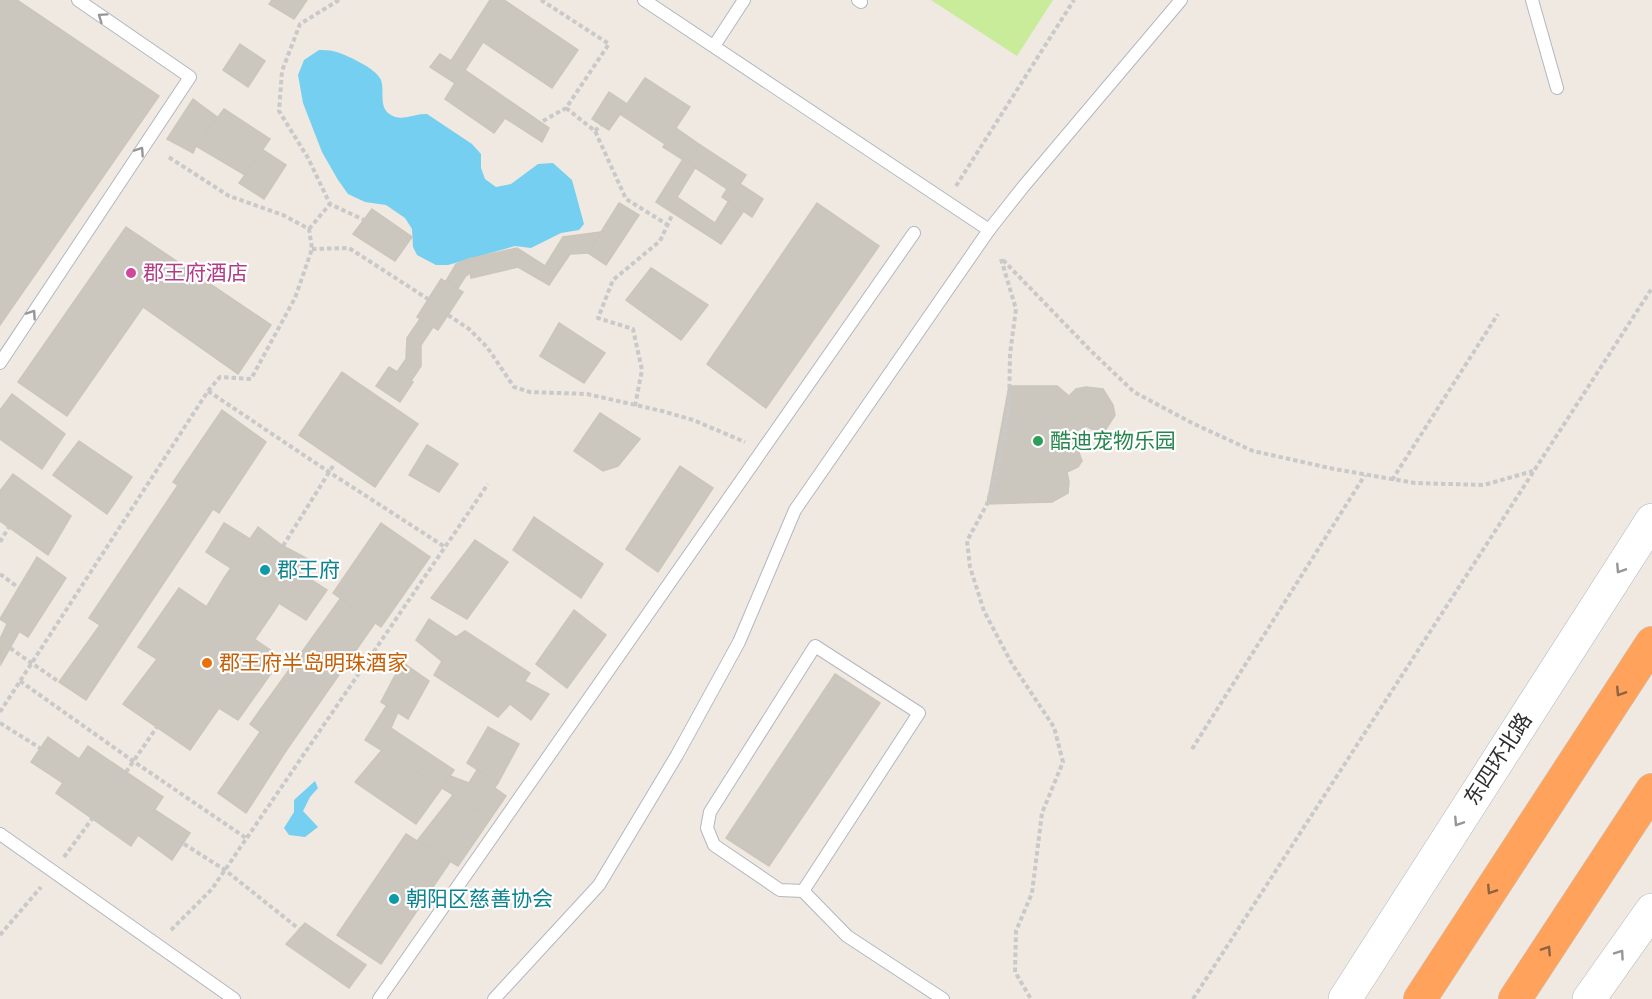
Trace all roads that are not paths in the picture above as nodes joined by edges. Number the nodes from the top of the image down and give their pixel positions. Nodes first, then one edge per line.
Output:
1 (78, 0) edge
2 (644, 0) edge
3 (744, 0) edge
4 (1181, 0) edge
5 (1534, 0) edge
6 (714, 46) junction
7 (1557, 88) dead end
8 (989, 230) junction
9 (914, 233) dead end
10 (0, 363) edge
11 (1652, 520) edge
12 (1652, 643) edge
13 (1652, 790) edge
14 (0, 834) edge
15 (803, 891) junction
16 (1652, 909) edge
17 (234, 999) edge
18 (379, 999) edge
19 (494, 999) edge
20 (943, 999) edge
21 (1345, 999) edge
22 (1420, 999) edge
23 (1515, 999) edge
24 (1589, 999) edge

10 -> 1 lane
2 - 6 lane
3 - 6 lane
4 - 8 lane
5 - 7 lane
6 - 8 lane
8 - 19 lane
9 - 18 lane
11 -> 21 street, 东四环北路
12 -> 22 highway
23 -> 13 highway
14 - 17 lane
15 - 15 lane
15 - 20 lane
24 -> 16 street

